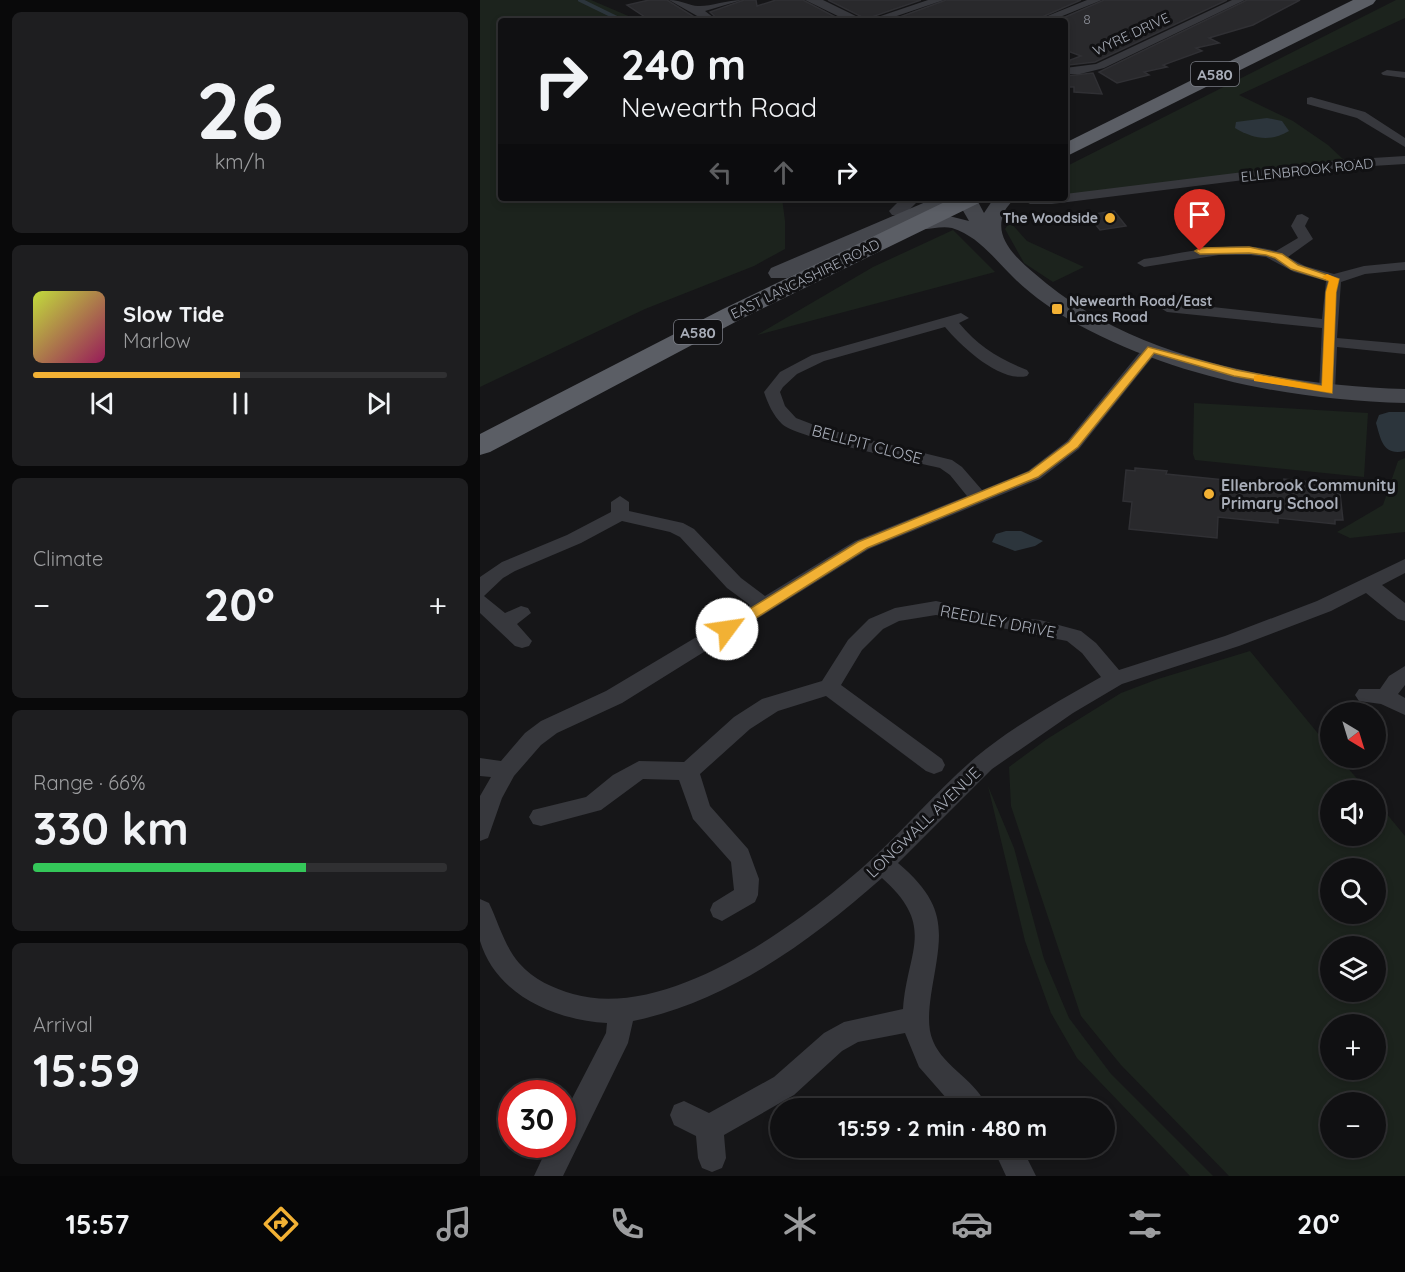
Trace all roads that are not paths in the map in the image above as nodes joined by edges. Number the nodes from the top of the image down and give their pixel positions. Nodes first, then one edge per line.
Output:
1 (674, 0) edge
2 (737, 0) edge
3 (812, 0) edge
4 (939, 0) edge
5 (1097, 0) edge
6 (1240, 0) edge
7 (1345, 0) edge
8 (1366, 0) edge
9 (696, 10) junction
10 (708, 18) edge
11 (852, 18) edge
12 (881, 18) edge
13 (1048, 18) edge
14 (1068, 71) edge
15 (1388, 73) dead end
16 (1405, 75) edge
17 (1311, 101) dead end
18 (1113, 125) junction
19 (1068, 132) edge
20 (1405, 143) edge
21 (1068, 144) edge
22 (1068, 149) edge
23 (1405, 160) edge
24 (1068, 198) edge
25 (922, 201) edge
26 (950, 201) edge
27 (955, 201) edge
28 (964, 201) edge
29 (1002, 201) edge
30 (910, 211) edge
31 (1302, 218) dead end
32 (996, 247) junction
33 (1279, 256) junction
34 (1144, 263) dead end
35 (1405, 266) edge
36 (779, 273) junction
37 (1334, 279) junction
38 (1167, 307) dead end
39 (1330, 324) junction
40 (1329, 342) junction
41 (1151, 349) junction
42 (1405, 349) edge
43 (1025, 374) dead end
44 (1328, 391) junction
45 (1405, 396) edge
46 (480, 426) edge
47 (480, 446) edge
48 (980, 499) junction
49 (1405, 565) edge
50 (1369, 585) junction
51 (480, 591) edge
52 (480, 602) edge
53 (765, 606) junction
54 (521, 613) dead end
55 (1405, 614) edge
56 (502, 624) junction
57 (522, 641) dead end
58 (1405, 674) edge
59 (1115, 679) junction
60 (829, 687) junction
61 (1405, 707) edge
62 (934, 765) dead end
63 (480, 767) edge
64 (506, 770) junction
65 (688, 771) junction
66 (541, 817) dead end
67 (480, 831) edge
68 (882, 864) junction
69 (722, 909) dead end
70 (480, 910) edge
71 (621, 1012) junction
72 (915, 1019) junction
73 (964, 1098) edge
74 (712, 1158) dead end
75 (1012, 1158) edge
76 (548, 1176) edge
77 (1022, 1176) edge

1 - 9 street
2 - 9 street
3 - 11 street
4 - 12 street
5 - 13 street
6 - 14 street, WYRE DRIVE
7 - 19 highway, A580
8 - 18 highway, A580
9 - 10 street
15 - 16 street
17 - 20 street
18 - 21 street
18 - 22 highway, A580
23 - 24 street, ELLENBROOK ROAD
25 - 30 highway, EAST LANCASHIRE ROAD / A580
26 - 30 highway, EAST LANCASHIRE ROAD / A580
27 - 36 main road
28 - 32 main road
29 - 32 main road
30 - 32 main road
30 - 36 highway, EAST LANCASHIRE ROAD / A580
30 - 47 highway, EAST LANCASHIRE ROAD / A580
31 - 33 street
32 - 41 main road
33 - 34 street
33 - 37 street
35 - 37 street
36 - 46 highway, EAST LANCASHIRE ROAD / A580
37 - 39 street
38 - 39 street
39 - 40 street
40 - 42 street
40 - 44 street
41 - 44 main road
41 - 48 street
43 - 48 street, BELLPIT CLOSE
44 - 45 main road
48 - 53 street
49 - 50 street, LONGWALL AVENUE
50 - 55 street
50 - 59 street, LONGWALL AVENUE
51 - 53 street
52 - 56 street
53 - 64 street
54 - 56 street
56 - 57 street
58 - 61 street
59 - 60 street, REEDLEY DRIVE
59 - 68 street, LONGWALL AVENUE
60 - 62 street
60 - 65 street
63 - 64 street
64 - 67 street
65 - 66 street
65 - 69 street
68 - 71 street, LONGWALL AVENUE
68 - 72 street
70 - 71 street, LONGWALL AVENUE
71 - 76 street
72 - 73 street
72 - 74 street
75 - 77 street

